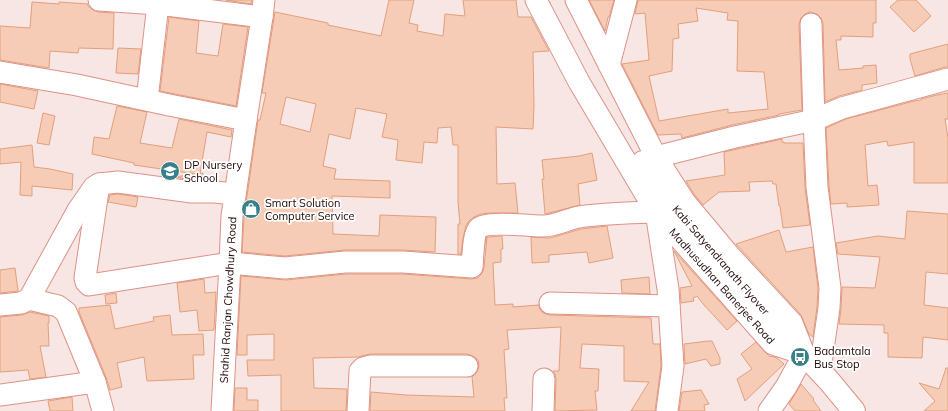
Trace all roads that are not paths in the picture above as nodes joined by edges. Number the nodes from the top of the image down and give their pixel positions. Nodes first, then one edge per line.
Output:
1 (99, 0) edge
2 (536, 0) edge
3 (576, 0) edge
4 (626, 0) edge
5 (158, 4) junction
6 (263, 9) edge
7 (811, 24) dead end
8 (609, 65) junction
9 (0, 72) edge
10 (948, 79) edge
11 (147, 100) junction
12 (246, 120) junction
13 (814, 120) junction
14 (650, 159) junction
15 (99, 184) junction
16 (236, 194) junction
17 (656, 212) junction
18 (230, 263) junction
19 (29, 299) junction
20 (550, 303) dead end
21 (0, 305) edge
22 (669, 306) junction
23 (804, 354) junction
24 (467, 366) dead end
25 (820, 370) junction
26 (544, 379) dead end
27 (95, 382) junction
28 (0, 395) edge
29 (103, 411) edge
30 (222, 411) edge
31 (358, 411) edge
32 (543, 411) edge
33 (667, 411) edge
34 (769, 411) edge
35 (854, 411) edge

1 - 5 street
2 - 17 street, Madhusudhan Banerjee Road
3 - 8 street
4 - 8 street
5 - 6 street
5 - 11 street
6 - 12 street, Shahid Ranjan Chowdhury Road
7 - 13 street
8 - 14 street
9 - 11 street
10 - 13 street
11 - 12 street
12 - 16 street, Shahid Ranjan Chowdhury Road
13 - 14 street
13 - 25 street
14 - 23 street
14 - 23 main road, Kabi Satyendranath Flyover
15 - 16 street
15 - 18 street
15 - 19 street
16 - 18 street, Shahid Ranjan Chowdhury Road
17 - 18 street
17 - 22 street
17 - 23 street, Madhusudhan Banerjee Road
18 - 30 street, Shahid Ranjan Chowdhury Road
19 - 21 street
19 - 27 street
20 - 22 street
22 - 33 street
23 - 25 main road, Kabi Satyendranath Flyover
23 - 34 street
24 - 31 street
25 - 35 main road, Kabi Satyendranath Flyover
26 - 32 street
27 - 28 street
27 - 29 street

